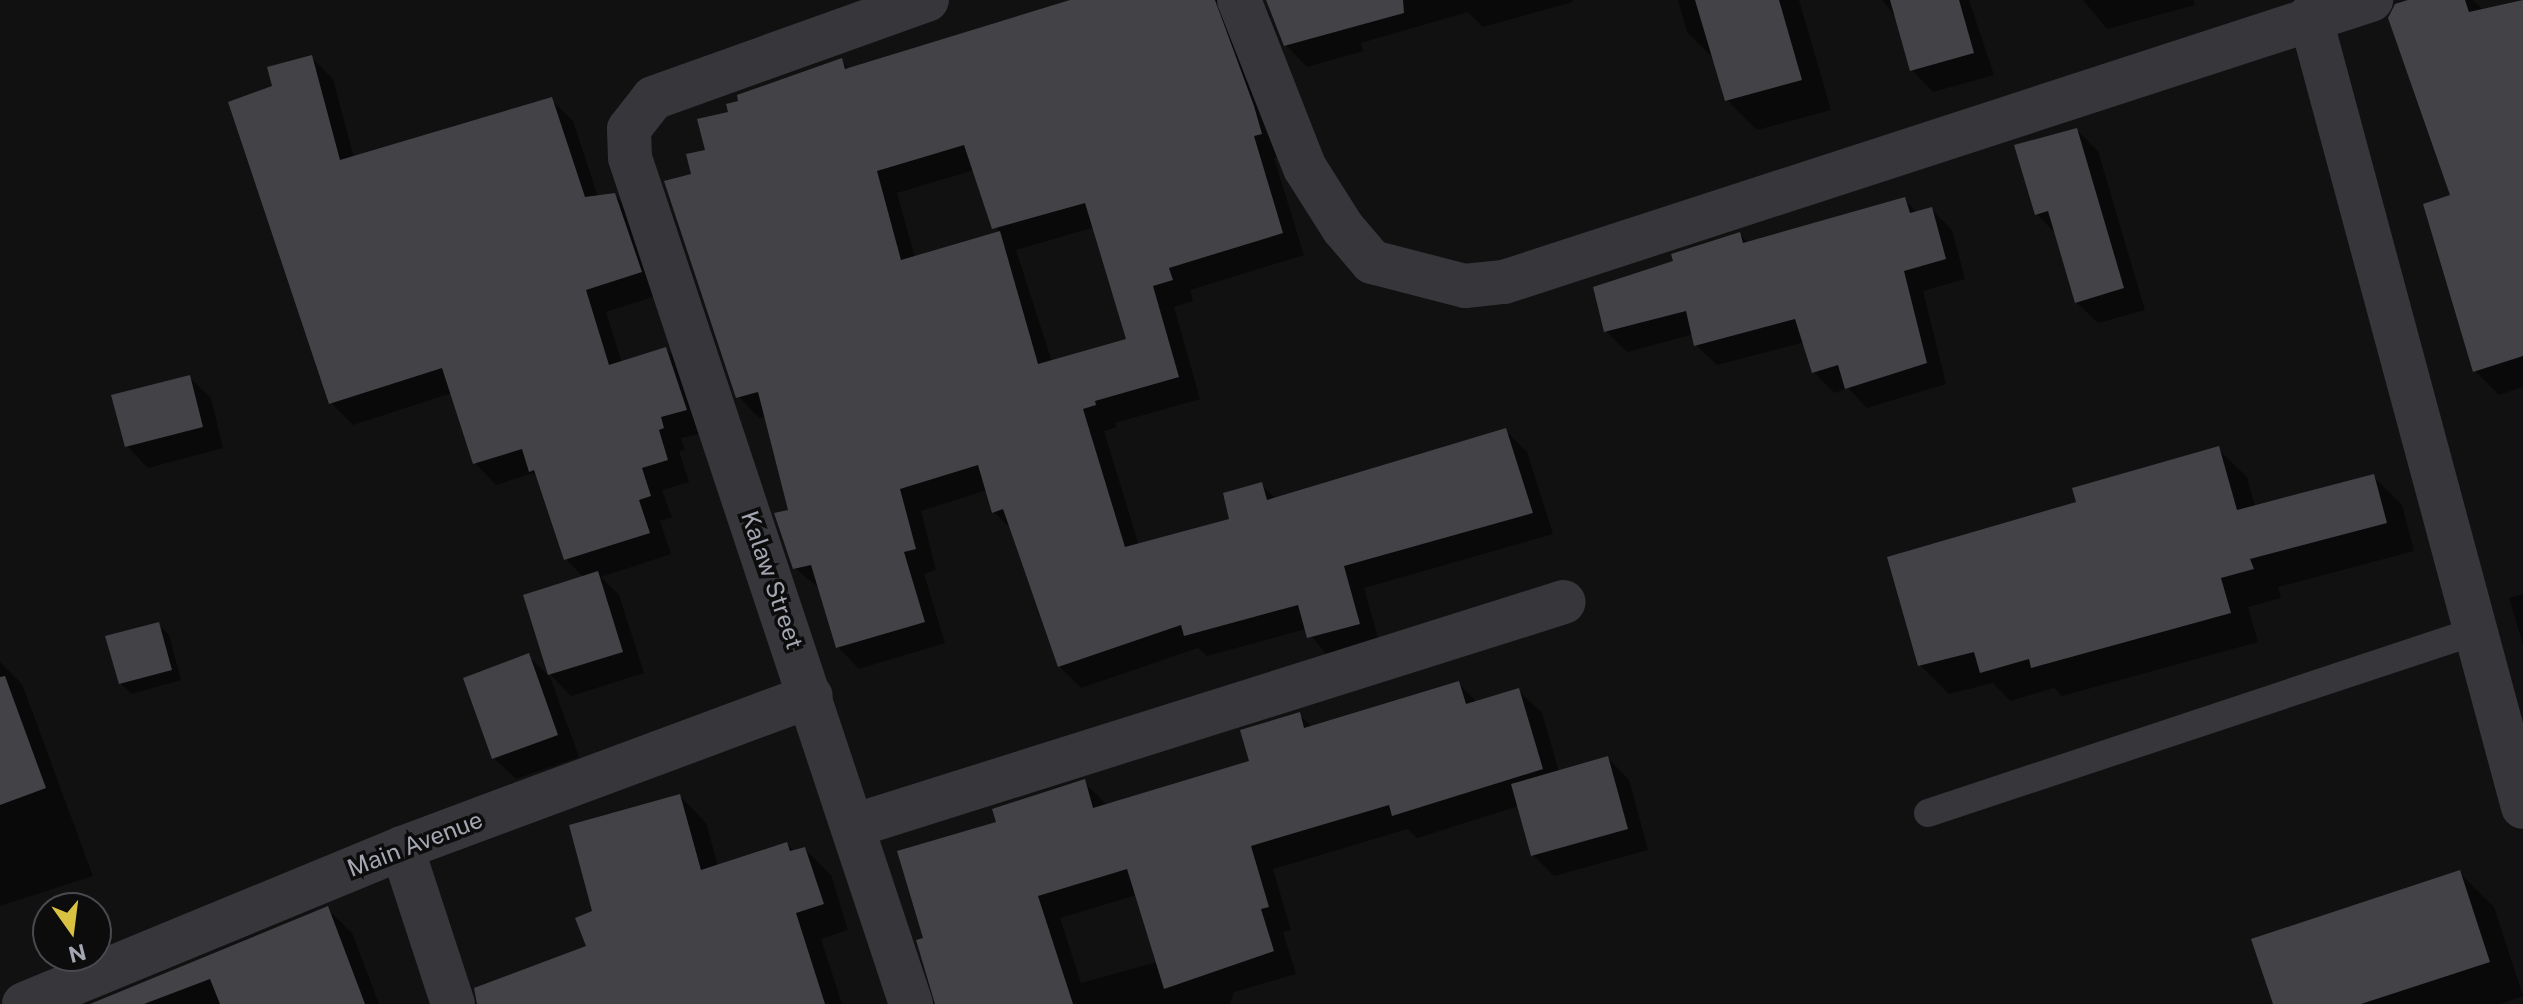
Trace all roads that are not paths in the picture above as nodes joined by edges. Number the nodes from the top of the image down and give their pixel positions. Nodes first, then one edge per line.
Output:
1 (927, 0) edge
2 (1239, 0) edge
3 (2371, 0) edge
4 (2310, 16) junction
5 (1564, 602) dead end
6 (2476, 631) junction
7 (811, 696) junction
8 (2523, 807) edge
9 (1928, 813) dead end
10 (853, 826) junction
11 (402, 848) junction
12 (24, 1004) edge
13 (453, 1004) edge
14 (911, 1004) edge

1 - 7 street, Kalaw Street
2 - 4 street
3 - 4 street
4 - 6 street
5 - 10 street
6 - 8 street
6 - 9 lane
7 - 10 street, Kalaw Street
7 - 11 street, Main Avenue
10 - 14 street, Kalaw Street
11 - 12 street, Main Avenue
11 - 13 street

